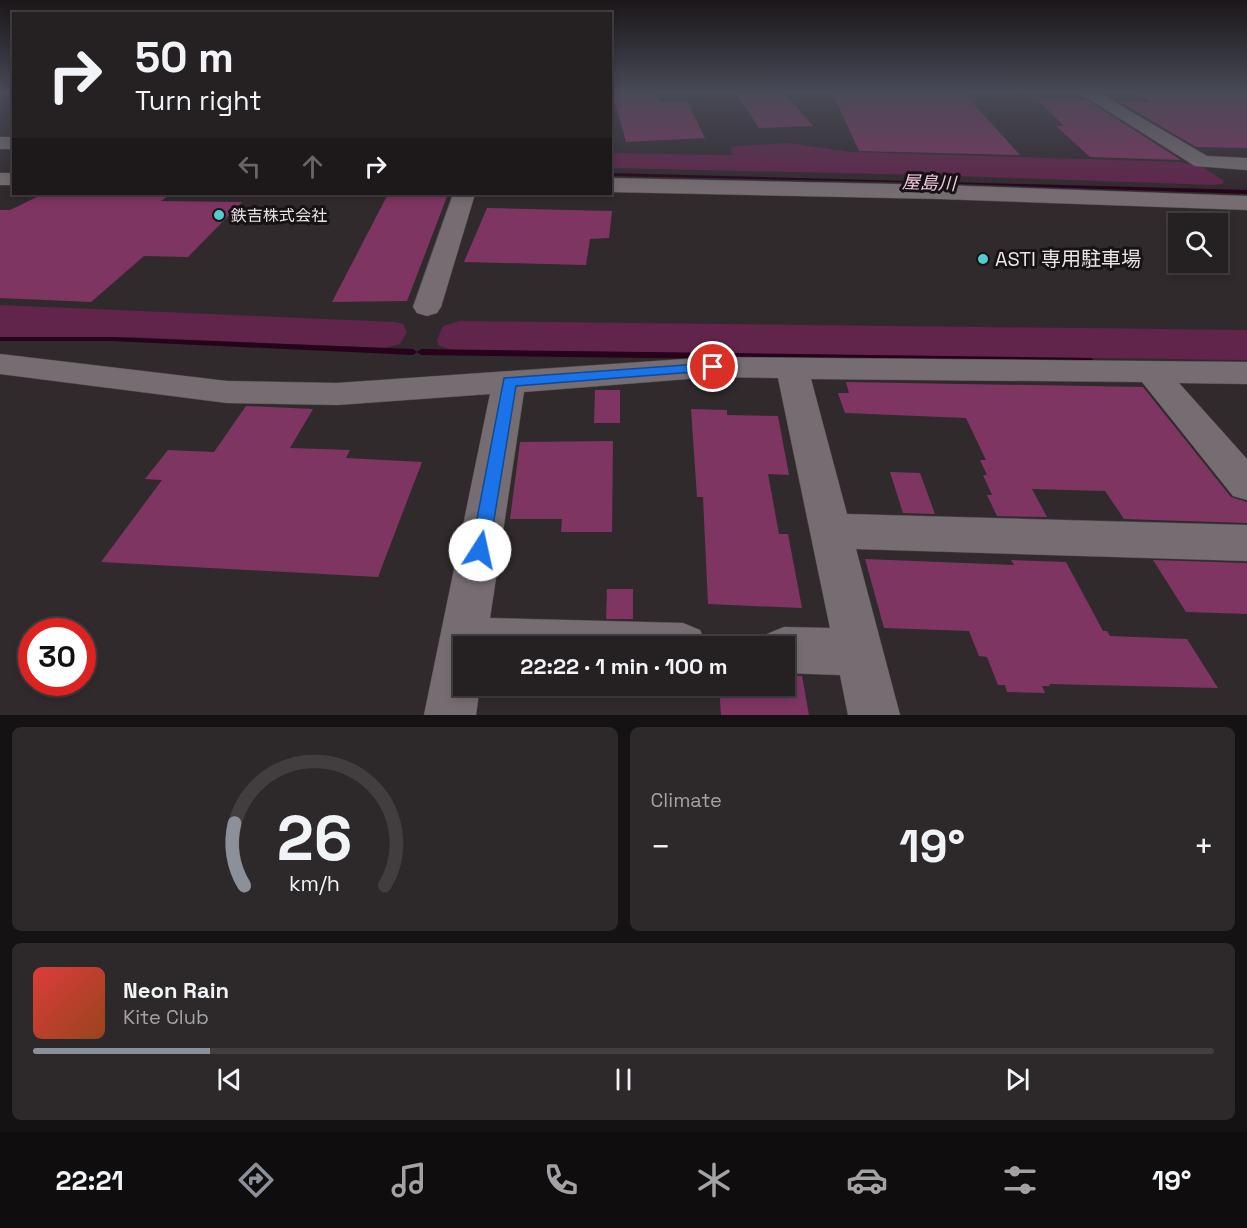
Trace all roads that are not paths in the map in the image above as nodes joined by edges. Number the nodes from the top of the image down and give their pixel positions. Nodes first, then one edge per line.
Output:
1 (1141, 125) edge
2 (1247, 164) edge
3 (612, 185) edge
4 (1244, 194) edge
5 (464, 195) edge
6 (427, 307) dead end
7 (0, 364) edge
8 (792, 368) junction
9 (1151, 372) junction
10 (1247, 373) edge
11 (509, 381) junction
12 (1247, 485) edge
13 (830, 531) junction
14 (1247, 543) edge
15 (465, 636) edge
16 (795, 650) edge
17 (859, 652) junction
18 (454, 696) edge
19 (450, 715) edge
20 (874, 715) edge

1 - 2 street
3 - 4 street
5 - 6 street
7 - 11 street
8 - 9 street
8 - 11 street
8 - 13 street
9 - 10 street
9 - 12 street
11 - 15 street
13 - 14 street
13 - 17 street
16 - 17 street
17 - 20 street
18 - 19 street

